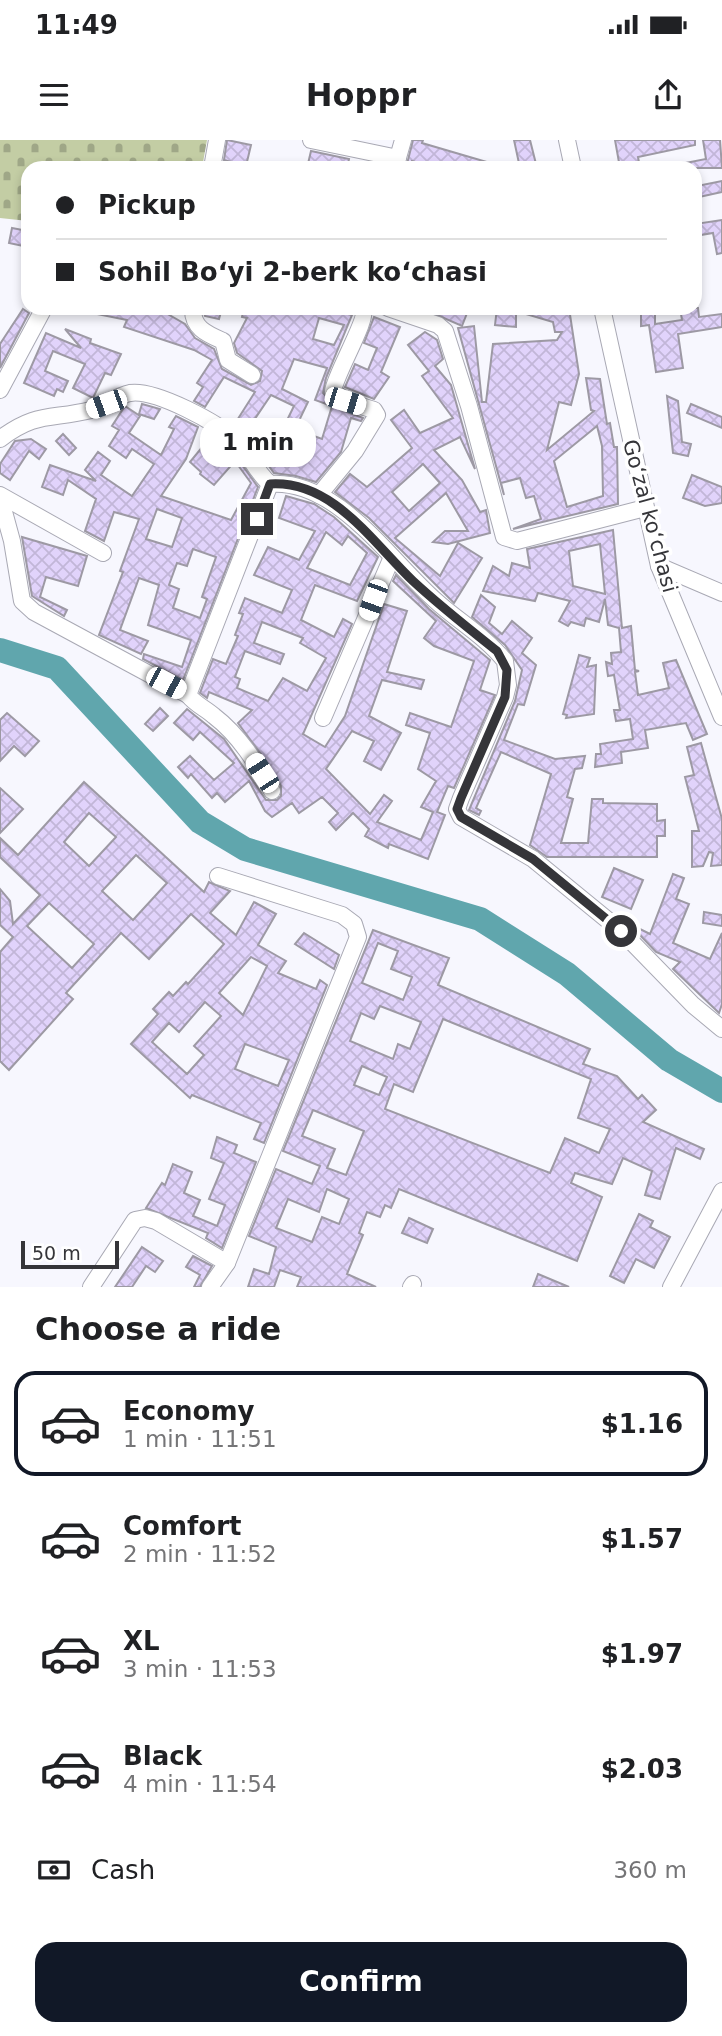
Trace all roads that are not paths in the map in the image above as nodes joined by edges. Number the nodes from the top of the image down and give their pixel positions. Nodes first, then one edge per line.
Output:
1 (217, 140) edge
2 (311, 140) edge
3 (403, 140) edge
4 (567, 140) edge
5 (213, 161) edge
6 (389, 161) edge
7 (397, 161) edge
8 (572, 161) edge
9 (40, 315) edge
10 (192, 315) edge
11 (364, 315) edge
12 (409, 315) edge
13 (604, 315) edge
14 (252, 375) dead end
15 (0, 390) edge
16 (0, 439) edge
17 (270, 484) junction
18 (319, 495) junction
19 (0, 496) edge
20 (645, 508) junction
21 (103, 553) dead end
22 (392, 557) junction
23 (659, 566) junction
24 (722, 593) edge
25 (188, 695) junction
26 (722, 717) edge
27 (323, 718) dead end
28 (271, 791) dead end
29 (218, 876) dead end
30 (722, 1029) edge
31 (722, 1191) edge
32 (227, 1263) junction
33 (91, 1287) edge
34 (210, 1287) edge
35 (671, 1287) edge

1 - 5 street
2 - 6 street
3 - 7 street
4 - 8 street
9 - 15 street
10 - 14 street
11 - 18 street
12 - 20 street
13 - 20 street, Goʻzal koʻchasi
16 - 17 street
17 - 18 street
17 - 25 street
18 - 22 street
19 - 21 street
19 - 25 street
20 - 23 street, Goʻzal koʻchasi
22 - 27 street
22 - 30 street
23 - 24 street
23 - 26 street, Goʻzal koʻchasi
25 - 28 street
29 - 32 street
31 - 35 street
32 - 33 street
32 - 34 street

